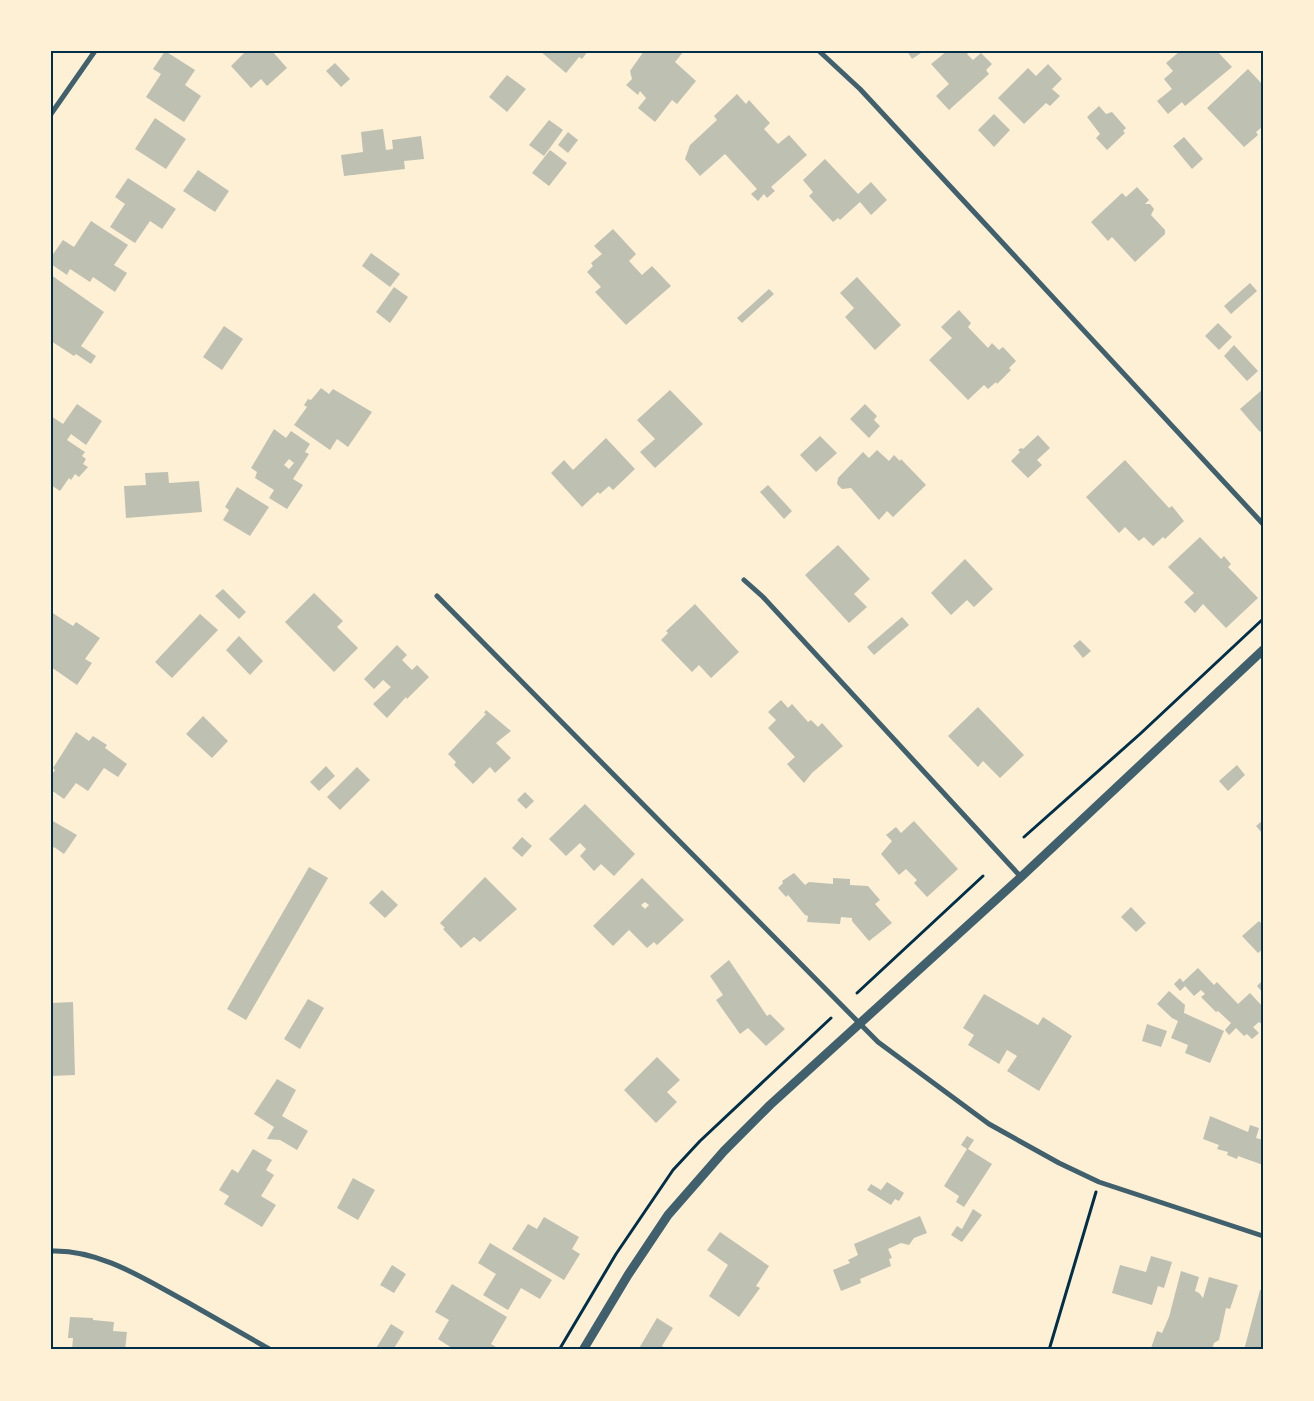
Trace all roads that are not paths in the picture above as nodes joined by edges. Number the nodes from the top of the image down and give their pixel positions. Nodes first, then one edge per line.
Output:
1 (95, 51) edge
2 (819, 51) edge
3 (51, 114) edge
4 (1263, 524) edge
5 (744, 580) dead end
6 (437, 596) dead end
7 (1263, 650) edge
8 (1021, 877) junction
9 (860, 1024) junction
10 (1263, 1236) edge
11 (51, 1251) edge
12 (271, 1350) edge
13 (583, 1350) edge

1 - 3 street
2 - 4 street
5 - 8 street
6 - 9 street
7 - 8 street
8 - 9 street
9 - 10 street
9 - 13 street
11 - 12 street

